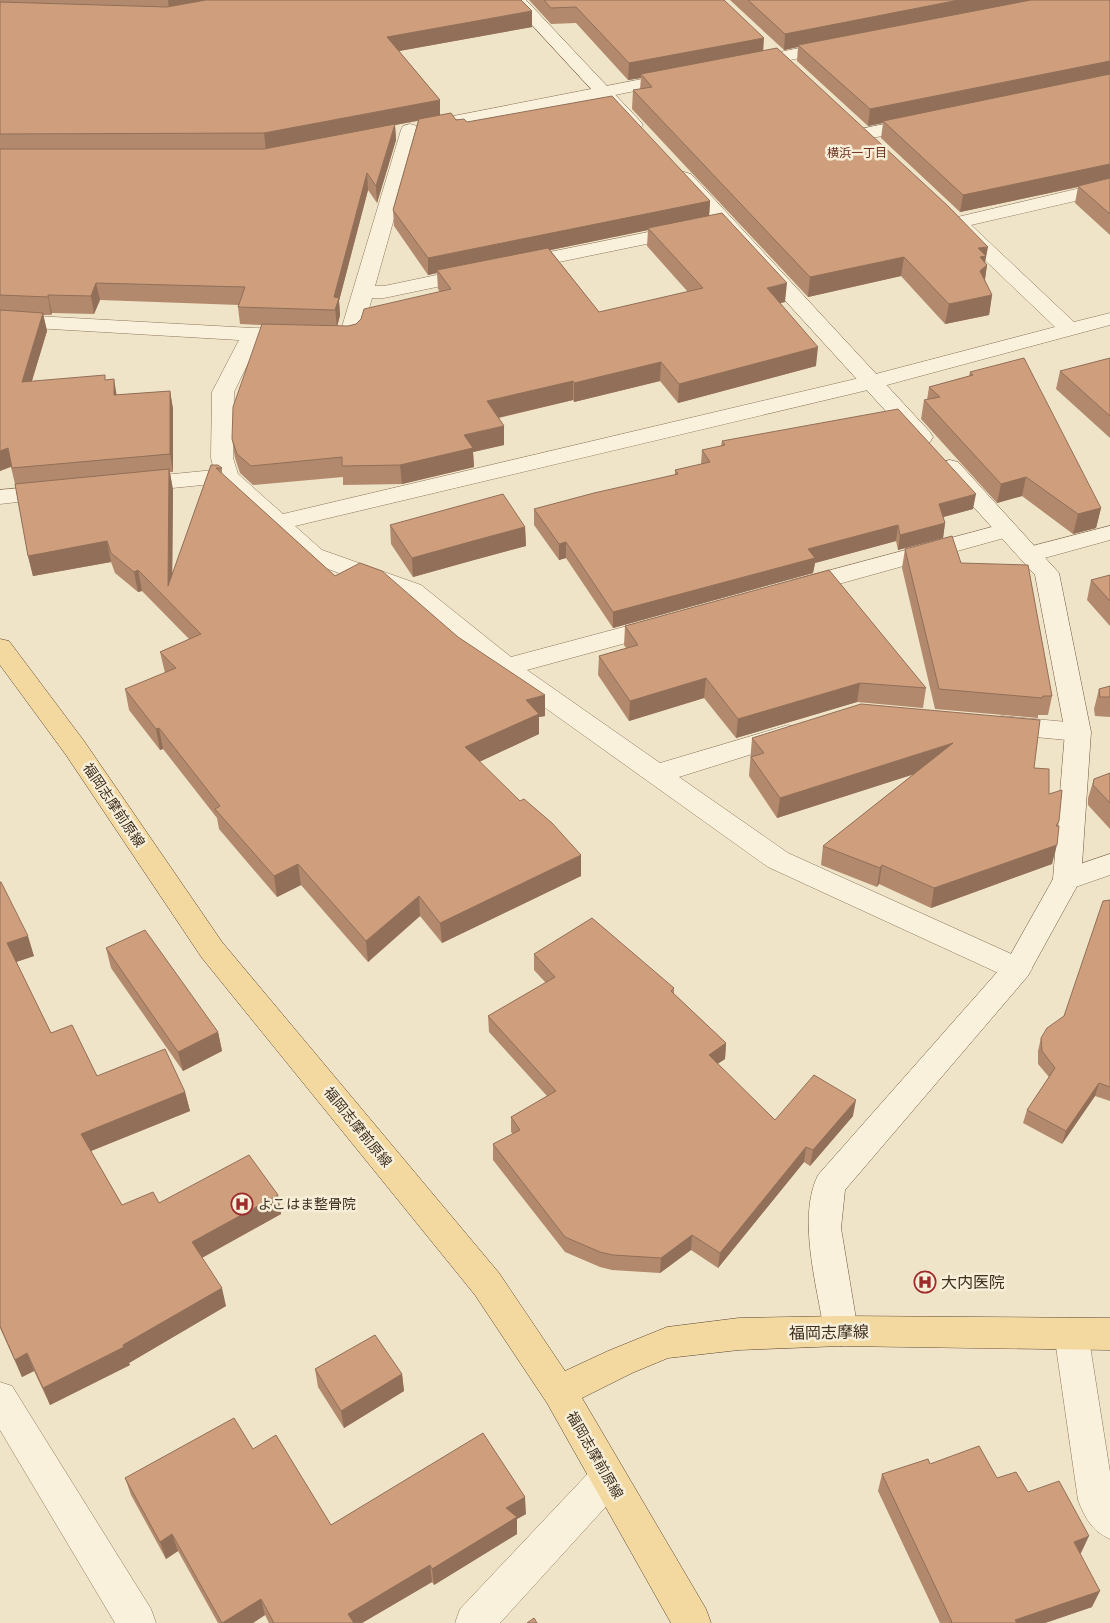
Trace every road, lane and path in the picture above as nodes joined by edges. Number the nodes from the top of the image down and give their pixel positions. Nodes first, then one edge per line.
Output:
1 (517, 0) edge
2 (856, 42) edge
3 (766, 44) dead end
4 (787, 64) junction
5 (733, 66) edge
6 (696, 74) edge
7 (602, 92) junction
8 (939, 118) edge
9 (648, 140) edge
10 (877, 148) edge
11 (674, 167) edge
12 (1110, 187) edge
13 (942, 209) edge
14 (956, 223) junction
15 (711, 225) junction
16 (364, 292) junction
17 (1110, 319) edge
18 (0, 320) edge
19 (1069, 329) junction
20 (252, 334) junction
21 (872, 382) junction
22 (228, 476) junction
23 (109, 487) edge
24 (79, 490) edge
25 (0, 498) edge
26 (277, 523) junction
27 (1007, 530) junction
28 (1110, 533) edge
29 (1030, 554) junction
30 (776, 593) edge
31 (680, 620) edge
32 (0, 647) edge
33 (507, 667) junction
34 (982, 724) edge
35 (812, 727) edge
36 (1078, 732) junction
37 (656, 774) junction
38 (1110, 864) edge
39 (1067, 878) junction
40 (1017, 969) junction
41 (841, 1331) junction
42 (1071, 1333) junction
43 (1110, 1334) edge
44 (559, 1392) junction
45 (0, 1398) edge
46 (608, 1478) junction
47 (1110, 1521) edge
48 (137, 1623) edge
49 (474, 1623) edge
50 (692, 1623) edge

1 - 7 street
2 - 4 street
3 - 4 street
4 - 5 street
6 - 7 street
7 - 9 street
7 - 16 street
8 - 10 street
11 - 15 street
12 - 14 street
13 - 14 street
14 - 19 street
15 - 16 street
15 - 21 street
16 - 20 street
17 - 19 street
18 - 20 street
19 - 21 street
20 - 22 street
21 - 26 street
21 - 27 street
22 - 23 street
22 - 26 street
24 - 25 street
26 - 33 street
27 - 29 street
27 - 30 street
28 - 29 street
29 - 36 street
31 - 33 street
32 - 44 main road, 福岡志摩前原線
33 - 37 street
34 - 36 street
35 - 37 street
36 - 39 street
37 - 40 street
38 - 39 street
39 - 40 street
40 - 41 street
41 - 42 main road, 福岡志摩線
41 - 44 main road, 福岡志摩線
42 - 43 main road, 福岡志摩線
42 - 47 street
44 - 46 main road, 福岡志摩前原線
45 - 48 street
46 - 49 street
46 - 50 main road, 福岡志摩前原線

